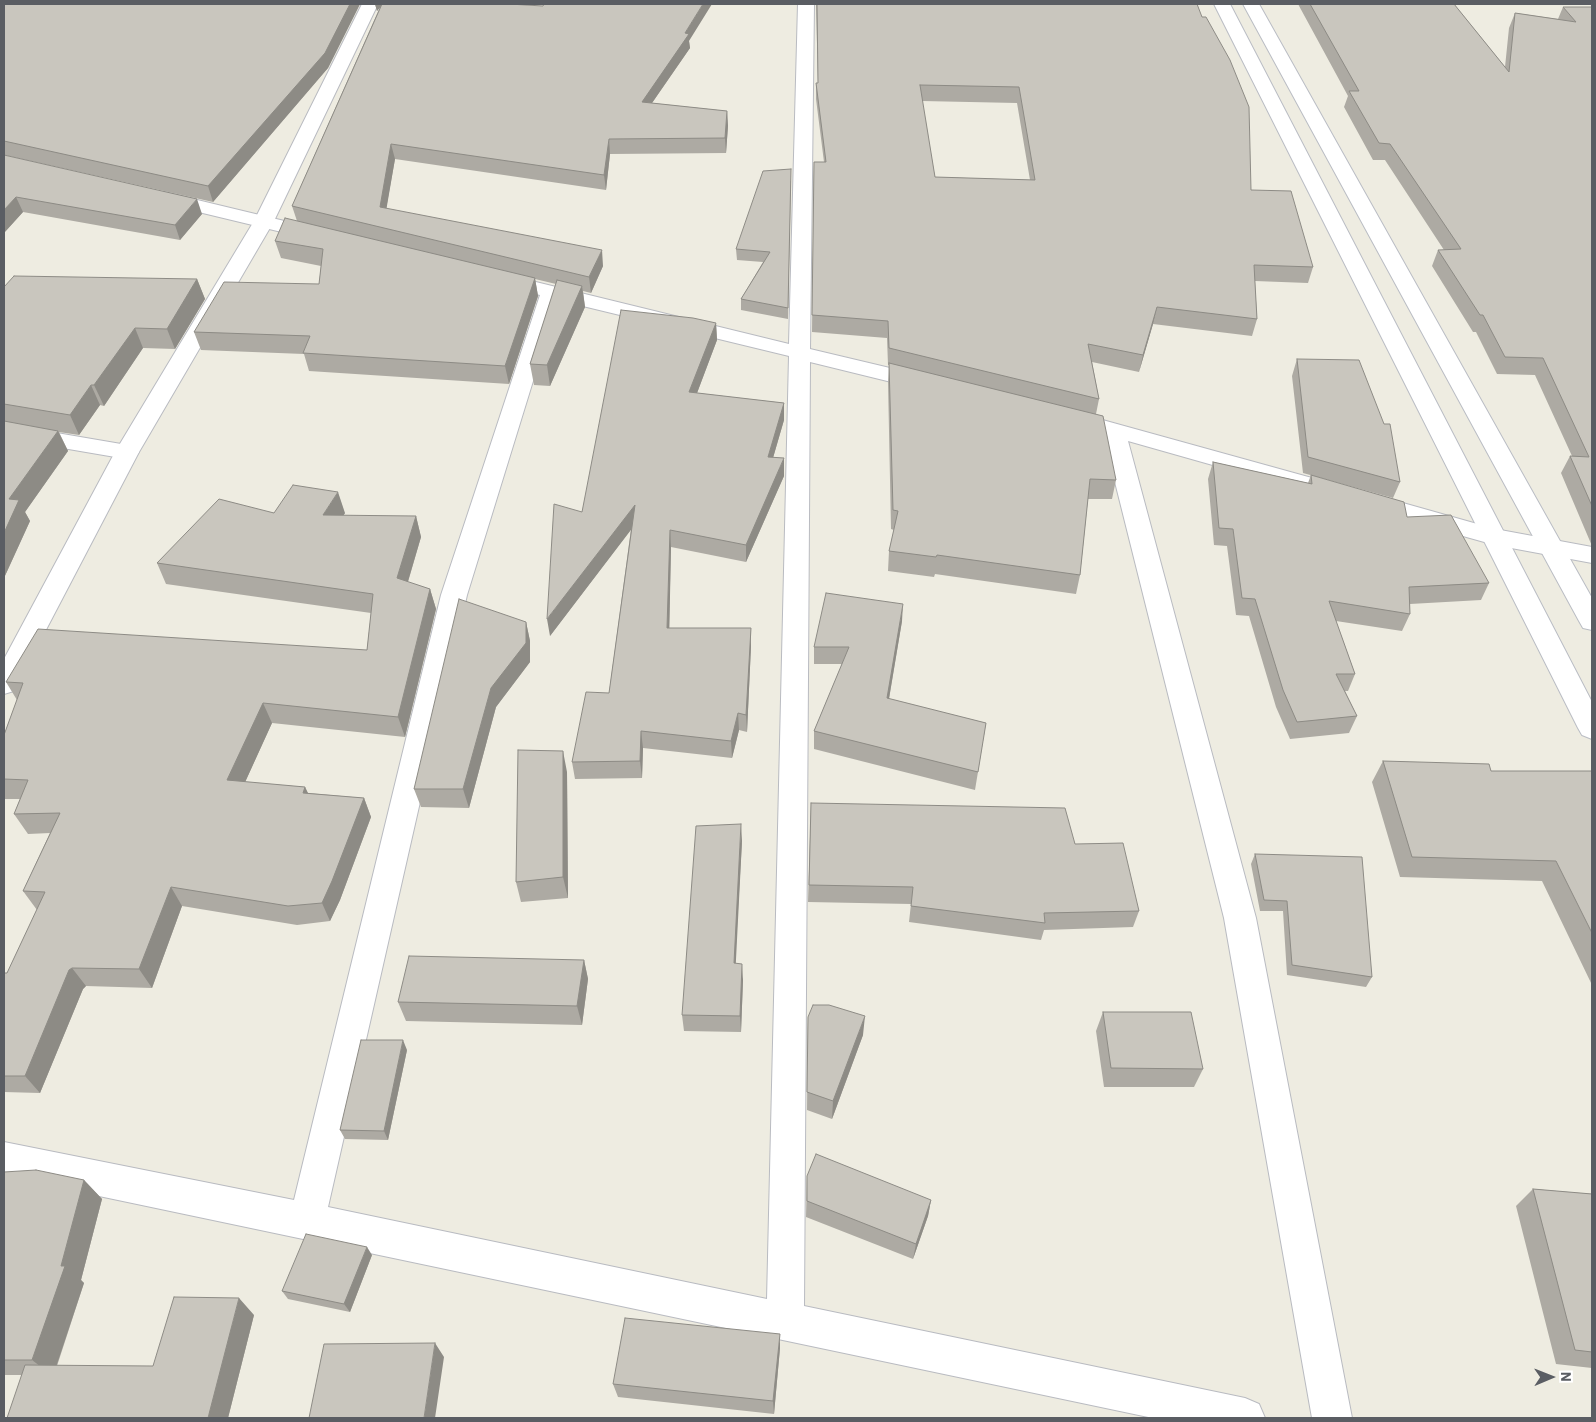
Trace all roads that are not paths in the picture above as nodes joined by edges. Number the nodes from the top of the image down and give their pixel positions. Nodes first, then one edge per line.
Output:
1 (370, 4) edge
2 (806, 4) edge
3 (1222, 4) edge
4 (1251, 4) edge
5 (148, 195) edge
6 (264, 221) junction
7 (341, 240) edge
8 (484, 275) edge
9 (552, 292) junction
10 (798, 352) junction
11 (941, 387) edge
12 (1046, 413) edge
13 (1113, 429) junction
14 (4, 431) edge
15 (127, 452) junction
16 (1495, 537) junction
17 (1551, 547) junction
18 (1592, 555) edge
19 (1592, 621) edge
20 (4, 684) edge
21 (1592, 728) edge
22 (4, 1160) edge
23 (307, 1221) junction
24 (785, 1322) junction
25 (1245, 1418) edge
26 (1332, 1418) edge

1 - 6 street
2 - 10 street
3 - 16 street
4 - 17 street
5 - 6 street
6 - 7 street
6 - 15 street
8 - 9 street
9 - 10 street
9 - 23 street
10 - 11 street
10 - 24 street
12 - 13 street
13 - 16 street
13 - 26 street
14 - 15 street
15 - 20 street
16 - 17 street
16 - 21 street
17 - 18 street
17 - 19 street
22 - 23 street
23 - 24 street
24 - 25 street

